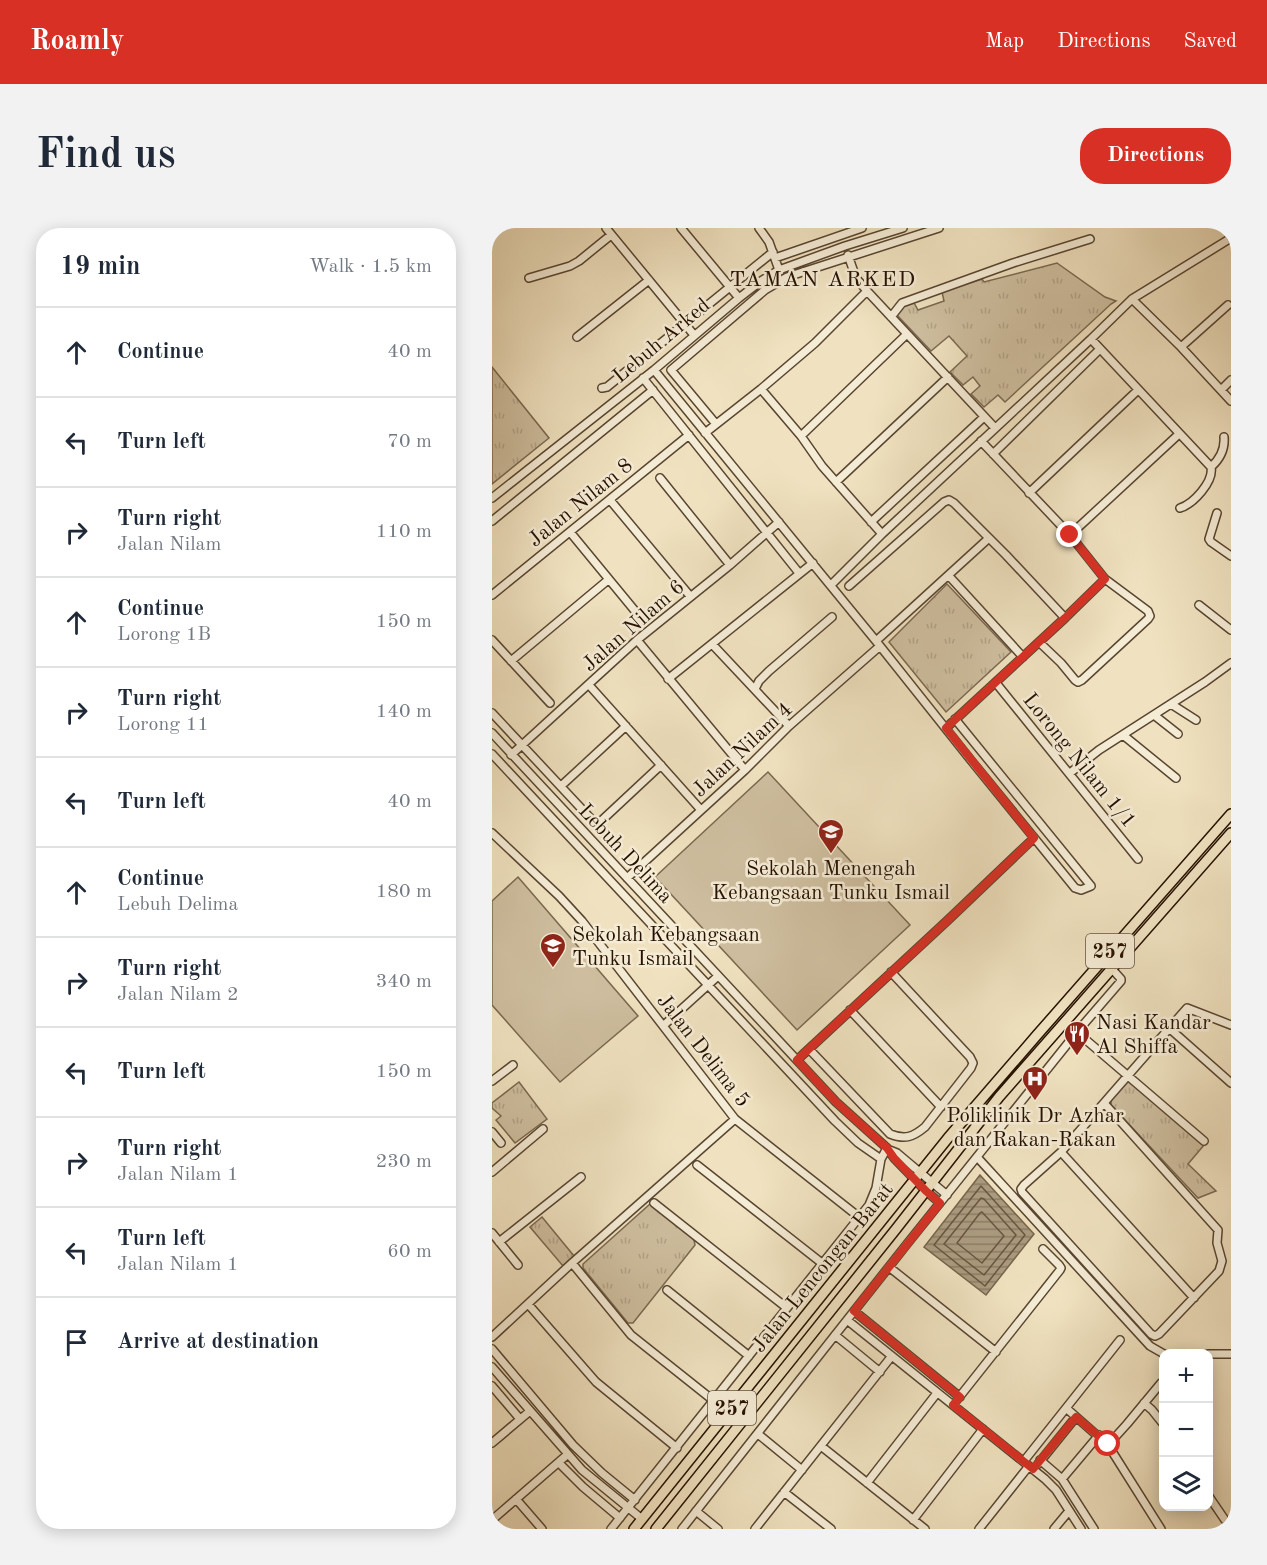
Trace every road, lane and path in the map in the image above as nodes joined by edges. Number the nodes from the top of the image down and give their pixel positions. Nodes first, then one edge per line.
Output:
1 (681, 228) edge
2 (759, 228) edge
3 (862, 228) edge
4 (903, 228) edge
5 (939, 228) edge
6 (889, 230) edge
7 (608, 231) edge
8 (1231, 238) edge
9 (1090, 239) dead end
10 (845, 246) junction
11 (774, 255) junction
12 (848, 257) junction
13 (779, 270) junction
14 (530, 278) dead end
15 (649, 280) junction
16 (730, 287) junction
17 (867, 291) junction
18 (739, 298) junction
19 (1132, 299) junction
20 (1228, 305) dead end
21 (891, 317) junction
22 (685, 325) junction
23 (907, 334) junction
24 (694, 336) junction
25 (577, 337) dead end
26 (1091, 339) junction
27 (1181, 347) junction
28 (1100, 349) junction
29 (654, 370) junction
30 (671, 370) junction
31 (948, 377) junction
32 (643, 378) junction
33 (661, 378) junction
34 (1231, 380) edge
35 (602, 388) dead end
36 (653, 390) junction
37 (761, 390) junction
38 (1138, 390) junction
39 (1221, 390) junction
40 (1231, 401) edge
41 (984, 417) junction
42 (716, 424) junction
43 (995, 428) junction
44 (705, 433) junction
45 (1179, 434) junction
46 (689, 435) junction
47 (801, 436) junction
48 (1224, 437) dead end
49 (981, 441) junction
50 (993, 454) junction
51 (1211, 466) junction
52 (660, 478) dead end
53 (836, 482) junction
54 (1029, 493) junction
55 (492, 498) edge
56 (610, 500) junction
57 (1180, 508) dead end
58 (1217, 513) dead end
59 (492, 521) edge
60 (779, 522) junction
61 (871, 522) junction
62 (570, 532) junction
63 (767, 533) junction
64 (882, 534) junction
65 (1070, 535) junction
66 (988, 538) junction
67 (1231, 556) edge
68 (813, 563) junction
69 (730, 565) junction
70 (799, 573) junction
71 (949, 576) junction
72 (1105, 579) junction
73 (608, 580) junction
74 (831, 585) junction
75 (849, 586) dead end
76 (492, 595) edge
77 (690, 596) junction
78 (1199, 605) dead end
79 (640, 617) dead end
80 (832, 617) dead end
81 (1065, 618) junction
82 (1231, 630) edge
83 (492, 640) edge
84 (637, 640) junction
85 (1039, 642) junction
86 (878, 643) junction
87 (712, 644) junction
88 (1023, 657) junction
89 (511, 661) junction
90 (1231, 663) edge
91 (668, 679) junction
92 (996, 683) junction
93 (589, 685) junction
94 (755, 689) junction
95 (550, 703) dead end
96 (1171, 704) junction
97 (492, 713) edge
98 (1154, 715) junction
99 (955, 719) junction
100 (1196, 720) dead end
101 (626, 726) junction
102 (789, 726) junction
103 (946, 728) junction
104 (492, 733) edge
105 (1178, 734) dead end
106 (1123, 735) junction
107 (522, 745) junction
108 (492, 754) edge
109 (511, 755) junction
110 (661, 765) junction
111 (745, 770) junction
112 (1070, 773) junction
113 (1176, 778) dead end
114 (561, 786) junction
115 (701, 810) junction
116 (1231, 814) edge
117 (492, 832) edge
118 (1231, 833) edge
119 (1034, 838) junction
120 (1138, 859) dead end
121 (627, 878) junction
122 (1112, 969) junction
123 (891, 972) junction
124 (718, 976) junction
125 (708, 985) junction
126 (850, 1010) junction
127 (1065, 1022) junction
128 (664, 1025) junction
129 (1231, 1025) edge
130 (1169, 1029) junction
131 (1077, 1032) junction
132 (809, 1049) junction
133 (797, 1060) junction
134 (513, 1065) dead end
135 (1128, 1076) junction
136 (1230, 1078) edge
137 (492, 1081) edge
138 (1104, 1103) junction
139 (941, 1107) junction
140 (735, 1119) junction
141 (543, 1129) dead end
142 (492, 1132) edge
143 (1204, 1141) dead end
144 (501, 1143) dead end
145 (887, 1148) junction
146 (1060, 1152) junction
147 (977, 1157) junction
148 (881, 1160) junction
149 (697, 1165) dead end
150 (492, 1172) edge
151 (581, 1177) dead end
152 (918, 1177) junction
153 (929, 1187) junction
154 (947, 1195) junction
155 (654, 1203) dead end
156 (940, 1203) junction
157 (859, 1217) junction
158 (492, 1233) edge
159 (499, 1242) junction
160 (1043, 1249) dead end
161 (572, 1263) junction
162 (823, 1264) junction
163 (518, 1265) dead end
164 (889, 1267) junction
165 (667, 1290) dead end
166 (1194, 1298) junction
167 (528, 1304) junction
168 (787, 1308) junction
169 (854, 1311) junction
170 (847, 1320) junction
171 (835, 1335) junction
172 (492, 1337) edge
173 (1120, 1340) dead end
174 (492, 1349) edge
175 (1159, 1350) edge
176 (996, 1352) junction
177 (1213, 1354) edge
178 (1231, 1354) edge
179 (749, 1356) junction
180 (891, 1357) junction
181 (492, 1367) edge
182 (880, 1372) junction
183 (1159, 1385) edge
184 (492, 1386) edge
185 (937, 1393) junction
186 (960, 1397) junction
187 (714, 1401) junction
188 (1144, 1403) junction
189 (953, 1405) junction
190 (1066, 1408) junction
191 (530, 1411) junction
192 (1076, 1417) junction
193 (520, 1419) junction
194 (1159, 1419) edge
195 (983, 1429) junction
196 (758, 1434) junction
197 (1099, 1435) junction
198 (492, 1443) edge
199 (1108, 1444) junction
200 (821, 1446) junction
201 (677, 1448) junction
202 (568, 1455) junction
203 (1040, 1461) junction
204 (559, 1463) junction
205 (1029, 1465) junction
206 (802, 1470) junction
207 (1062, 1479) junction
208 (867, 1483) junction
209 (784, 1492) junction
210 (516, 1499) junction
211 (635, 1500) junction
212 (1213, 1501) edge
213 (628, 1508) junction
214 (696, 1511) junction
215 (1069, 1511) junction
216 (620, 1518) junction
217 (642, 1519) junction
218 (492, 1520) edge
219 (913, 1520) junction
220 (1225, 1520) dead end
221 (542, 1529) edge
222 (612, 1529) edge
223 (634, 1529) edge
224 (656, 1529) edge
225 (682, 1529) edge
226 (718, 1529) edge
227 (755, 1529) edge
228 (831, 1529) edge
229 (925, 1529) edge
230 (979, 1529) edge
231 (1054, 1529) edge
232 (1081, 1529) edge
233 (1094, 1529) edge
234 (1161, 1529) edge

1 - 16 street
2 - 11 street
3 - 11 street
4 - 6 street, Lebuh Arked
5 - 12 street
6 - 10 street, Lebuh Arked
7 - 14 street
7 - 15 street
8 - 19 street
9 - 21 street
10 - 12 street
10 - 13 street, Lebuh Arked
11 - 13 street
11 - 16 street
12 - 17 street
12 - 30 street
13 - 18 street, Lebuh Arked
15 - 22 street
15 - 25 street
16 - 18 street
16 - 22 street
17 - 21 street
17 - 37 street
18 - 24 street, Lebuh Arked
19 - 26 street
19 - 27 street
20 - 27 street
21 - 23 street
22 - 24 street
22 - 35 street
23 - 31 street
23 - 47 street
24 - 29 street, Lebuh Arked
26 - 28 street
26 - 43 street
27 - 39 street
28 - 38 street
28 - 50 street
29 - 32 street, Lebuh Arked
29 - 33 street
30 - 33 street
30 - 42 street
31 - 41 street
31 - 53 street
32 - 36 street
32 - 55 street, Lebuh Arked
33 - 44 street
34 - 39 street
36 - 46 street
36 - 59 street, Lebuh Arked
37 - 42 street
37 - 47 street
38 - 45 street
38 - 54 street
39 - 40 street
41 - 43 street
41 - 61 street
42 - 44 street
43 - 49 street
44 - 60 street
45 - 51 street
45 - 65 street
46 - 56 street, Jalan Nilam 8
46 - 63 street
47 - 53 street
48 - 51 street
49 - 50 street
49 - 64 street
50 - 54 street
51 - 57 street
52 - 69 street
53 - 61 street
54 - 65 street
56 - 62 street, Jalan Nilam 8
56 - 77 street
58 - 67 street
60 - 63 street, Jalan Nilam 6
60 - 68 street
61 - 64 street
62 - 73 street
62 - 76 street, Jalan Nilam 8
63 - 69 street, Jalan Nilam 6
63 - 70 street
64 - 74 street
65 - 72 street
66 - 71 street, Jalan Nilam 4
66 - 75 street
66 - 81 street
68 - 70 street
68 - 74 street
69 - 77 street, Jalan Nilam 6
70 - 87 street
71 - 86 street, Jalan Nilam 4
71 - 88 street
72 - 81 street
72 - 85 street
73 - 79 street
73 - 89 street
74 - 86 street
77 - 84 street, Jalan Nilam 6
78 - 82 street
80 - 94 street
81 - 85 street
83 - 89 street
84 - 91 street
84 - 93 street, Jalan Nilam 6
85 - 88 street
86 - 102 street, Jalan Nilam 4
86 - 103 street
87 - 91 street
87 - 94 street
88 - 92 street
89 - 95 street
90 - 96 street
91 - 111 street
92 - 99 street
92 - 112 street, Lorong Nilam 1/1
93 - 101 street
93 - 107 street, Jalan Nilam 6
94 - 102 street
96 - 98 street
96 - 100 street
97 - 107 street, Lebuh Delima
98 - 105 street
98 - 106 street
99 - 103 street
99 - 119 street
101 - 110 street
101 - 114 street
102 - 111 street, Jalan Nilam 4
103 - 119 street
104 - 109 street, Lebuh Delima
106 - 112 street
106 - 113 street
107 - 109 street, Jalan Nilam 6
107 - 114 street, Lebuh Delima
108 - 125 street
109 - 121 street, Lebuh Delima
110 - 114 street, Lebuh Delima
110 - 115 street
111 - 115 street, Jalan Nilam 4
112 - 120 street, Lorong Nilam 1/1
115 - 121 street, Jalan Nilam 4
116 - 152 highway, Jalan Lencongan Barat / 257
117 - 128 street, Jalan Delima 5
118 - 122 highway, Jalan Lencongan Barat / 257
119 - 123 street
121 - 124 street, Lebuh Delima
122 - 127 highway, Jalan Lencongan Barat / 257
122 - 131 street
123 - 126 street
123 - 139 street
124 - 125 street
124 - 133 street, Lebuh Delima
125 - 128 street
125 - 148 street
126 - 132 street
126 - 139 street
127 - 131 street
127 - 153 highway, Jalan Lencongan Barat / 257
128 - 140 street, Jalan Delima 5
129 - 130 street
130 - 135 street
130 - 136 street
131 - 135 street
131 - 147 street
132 - 133 street
132 - 139 street
133 - 145 street, Lebuh Delima
134 - 137 street
135 - 138 street
135 - 143 street
138 - 146 street
138 - 166 street
140 - 157 street, Jalan Delima 5
140 - 161 street
141 - 150 street
142 - 144 street
145 - 148 street
145 - 152 street, Lebuh Delima
146 - 166 street
146 - 166 street
147 - 154 street
147 - 175 street
148 - 157 street
149 - 162 street
151 - 159 street
152 - 153 street, Lebuh Delima
152 - 217 highway, Jalan Lencongan Barat / 257
153 - 154 street
153 - 156 street
153 - 224 highway, Jalan Lencongan Barat / 257
154 - 156 street
155 - 168 street
156 - 164 street
157 - 162 street
158 - 159 street
159 - 163 street
160 - 176 street
161 - 167 street
161 - 187 street
162 - 168 street
164 - 169 street
164 - 176 street
165 - 179 street
167 - 172 street
167 - 201 street
168 - 179 street
169 - 170 street
169 - 186 street
170 - 171 street
170 - 180 street
171 - 182 street
171 - 196 street
173 - 190 street
174 - 211 street
176 - 186 street
177 - 178 street
179 - 187 street
180 - 182 street
180 - 185 street
181 - 191 street
182 - 200 street
183 - 188 street
184 - 193 street
185 - 189 street
185 - 208 street
186 - 189 street
187 - 201 street
188 - 194 street
188 - 199 street
189 - 195 street
190 - 192 street
190 - 205 street
191 - 193 street
191 - 202 street
192 - 197 street
192 - 203 street
193 - 198 street
195 - 205 street
195 - 219 street
196 - 206 street
196 - 214 street
197 - 199 street
197 - 207 street
199 - 234 street
200 - 206 street
200 - 208 street
201 - 211 street
202 - 204 street
202 - 213 street
203 - 205 street
203 - 207 street
204 - 210 street
204 - 216 street
205 - 215 street
205 - 230 street
206 - 209 street
207 - 233 street
208 - 219 street
209 - 227 street
209 - 228 street
210 - 218 street
210 - 221 street
211 - 213 street
212 - 220 street
213 - 216 street
213 - 217 street
214 - 225 street
214 - 226 street
215 - 231 street
215 - 232 street
216 - 222 street
217 - 223 highway, Jalan Lencongan Barat / 257
219 - 229 street

